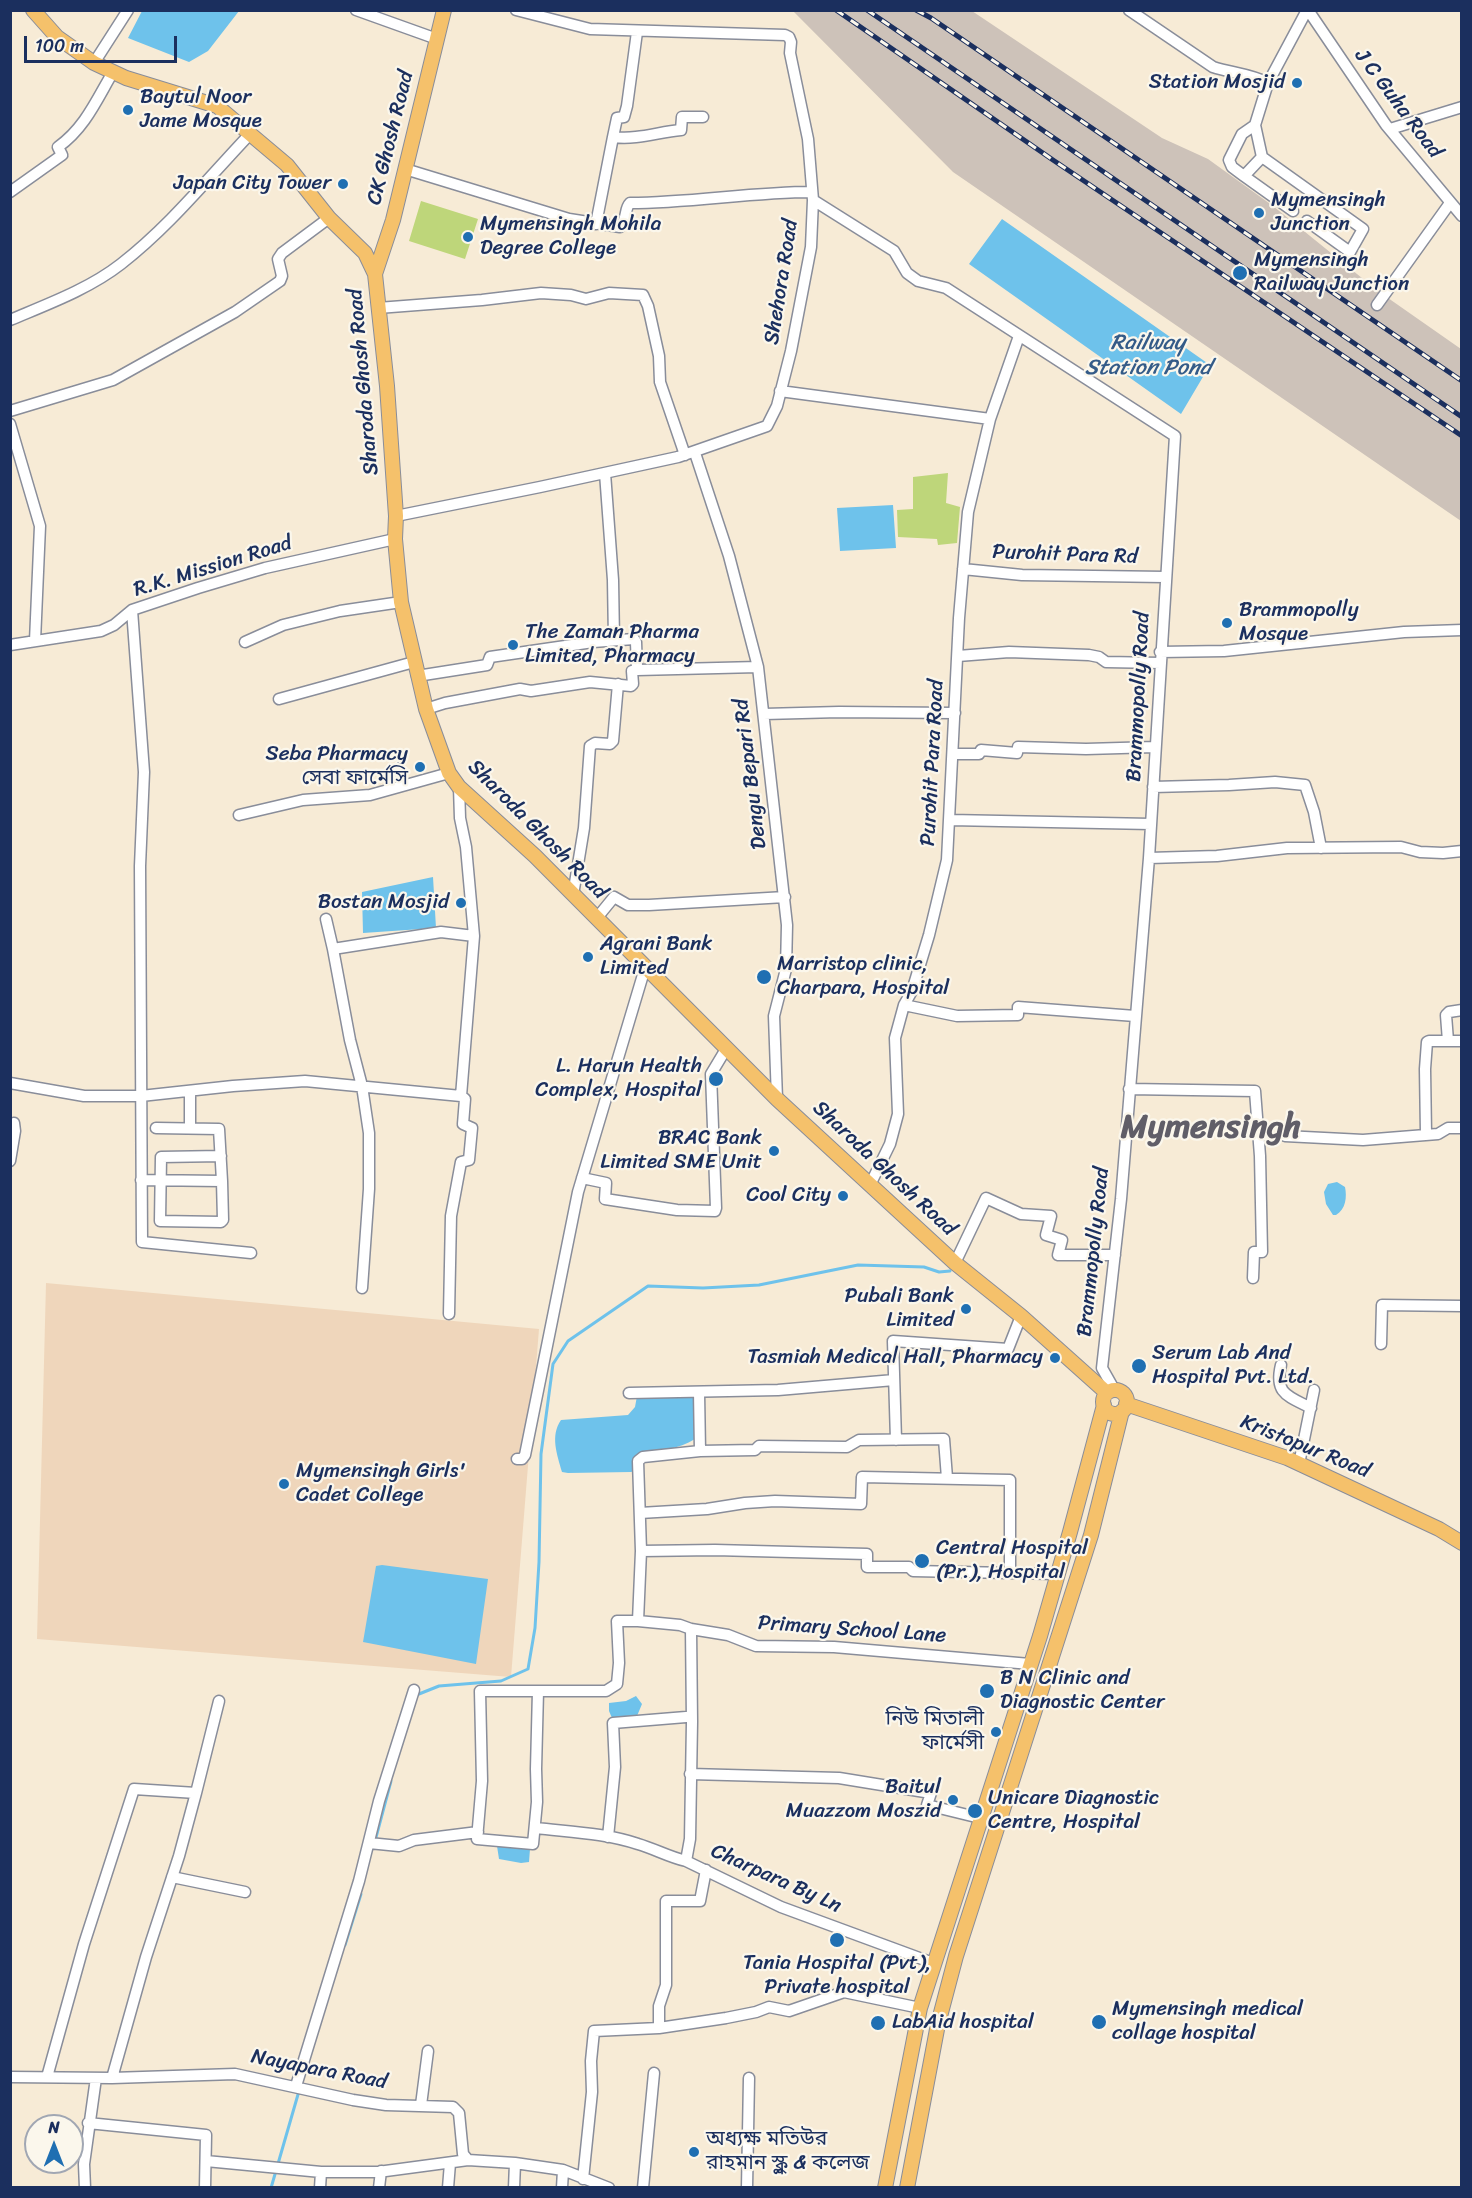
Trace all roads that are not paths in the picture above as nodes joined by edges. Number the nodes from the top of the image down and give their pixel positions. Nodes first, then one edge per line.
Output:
1 (33, 10) edge
2 (128, 10) edge
3 (356, 10) edge
4 (444, 10) edge
5 (516, 10) edge
6 (1129, 10) edge
7 (1308, 10) edge
8 (637, 32) junction
9 (437, 39) junction
10 (94, 63) junction
11 (113, 72) junction
12 (1268, 83) junction
13 (1461, 107) edge
14 (703, 117) dead end
15 (1255, 125) junction
16 (1390, 129) junction
17 (251, 133) junction
18 (614, 137) junction
19 (1262, 158) junction
20 (405, 169) junction
21 (1244, 176) junction
22 (10, 192) edge
23 (812, 196) junction
24 (1450, 203) junction
25 (1293, 211) dead end
26 (1461, 216) edge
27 (329, 218) junction
28 (1307, 220) dead end
29 (596, 224) junction
30 (375, 274) junction
31 (1377, 305) dead end
32 (378, 308) junction
33 (10, 320) edge
34 (1019, 336) junction
35 (780, 391) junction
36 (10, 411) edge
37 (990, 419) junction
38 (10, 424) edge
39 (690, 454) junction
40 (605, 473) junction
41 (396, 516) junction
42 (395, 539) junction
43 (963, 569) junction
44 (1165, 577) junction
45 (401, 602) junction
46 (132, 610) junction
47 (1461, 630) edge
48 (614, 640) junction
49 (35, 641) junction
50 (245, 642) dead end
51 (10, 645) edge
52 (958, 656) junction
53 (1161, 658) junction
54 (414, 662) junction
55 (758, 667) junction
56 (637, 670) junction
57 (417, 676) junction
58 (618, 684) junction
59 (279, 699) dead end
60 (426, 709) junction
61 (955, 713) junction
62 (764, 714) junction
63 (1155, 747) junction
64 (953, 754) junction
65 (449, 773) junction
66 (459, 787) junction
67 (1153, 787) junction
68 (239, 815) dead end
69 (950, 820) junction
70 (1151, 824) junction
71 (1322, 848) junction
72 (1461, 851) edge
73 (1149, 858) junction
74 (573, 895) junction
75 (785, 897) junction
76 (326, 919) dead end
77 (596, 919) junction
78 (474, 936) junction
79 (333, 949) junction
80 (645, 968) junction
81 (904, 1005) junction
82 (1461, 1010) edge
83 (1136, 1016) junction
84 (1448, 1041) junction
85 (1461, 1041) edge
86 (726, 1049) junction
87 (10, 1083) edge
88 (362, 1086) junction
89 (1130, 1089) junction
90 (190, 1091) junction
91 (141, 1096) junction
92 (460, 1096) junction
93 (777, 1099) junction
94 (14, 1123) dead end
95 (156, 1128) dead end
96 (190, 1128) junction
97 (1461, 1128) edge
98 (1426, 1134) junction
99 (1285, 1136) dead end
100 (221, 1156) junction
101 (10, 1161) edge
102 (582, 1178) junction
103 (141, 1180) junction
104 (222, 1180) junction
105 (160, 1181) junction
106 (870, 1185) junction
107 (251, 1253) dead end
108 (1115, 1255) junction
109 (955, 1263) junction
110 (1254, 1278) dead end
111 (363, 1288) dead end
112 (1461, 1306) edge
113 (449, 1314) dead end
114 (1021, 1316) junction
115 (1381, 1344) dead end
116 (1281, 1365) dead end
117 (894, 1380) junction
118 (1314, 1390) dead end
119 (699, 1392) junction
120 (629, 1393) dead end
121 (1109, 1396) junction
122 (1124, 1408) junction
123 (1311, 1408) junction
124 (896, 1440) junction
125 (700, 1451) junction
126 (517, 1459) dead end
127 (1299, 1464) junction
128 (947, 1478) junction
129 (640, 1513) junction
130 (1461, 1543) edge
131 (641, 1551) junction
132 (1010, 1573) junction
133 (1057, 1574) junction
134 (639, 1621) junction
135 (691, 1629) junction
136 (1030, 1664) junction
137 (414, 1690) dead end
138 (538, 1691) junction
139 (219, 1701) dead end
140 (686, 1717) dead end
141 (690, 1774) junction
142 (196, 1793) junction
143 (980, 1818) junction
144 (536, 1828) junction
145 (478, 1832) junction
146 (608, 1837) junction
147 (369, 1843) junction
148 (686, 1861) junction
149 (706, 1870) junction
150 (172, 1877) junction
151 (245, 1892) dead end
152 (933, 1963) junction
153 (920, 2008) junction
154 (658, 2028) junction
155 (428, 2051) dead end
156 (654, 2073) dead end
157 (10, 2077) edge
158 (47, 2077) junction
159 (96, 2078) junction
160 (112, 2078) junction
161 (749, 2078) dead end
162 (296, 2086) junction
163 (421, 2106) junction
164 (88, 2123) junction
165 (468, 2160) junction
166 (206, 2161) junction
167 (450, 2163) junction
168 (515, 2163) junction
169 (563, 2170) junction
170 (381, 2171) junction
171 (321, 2172) junction
172 (583, 2179) junction
173 (85, 2187) edge
174 (204, 2187) edge
175 (320, 2187) edge
176 (379, 2187) edge
177 (448, 2187) edge
178 (514, 2187) edge
179 (562, 2187) edge
180 (609, 2187) edge
181 (643, 2187) edge
182 (747, 2187) edge
183 (885, 2187) edge
184 (907, 2187) edge

1 - 10 main road, Sharoda Ghosh Road
2 - 10 street
3 - 9 street
4 - 9 main road, CK Ghosh Road
5 - 8 street, Shehora Road
6 - 12 street
7 - 12 street
7 - 16 street, J C Guha Road
8 - 18 street
8 - 23 street, Shehora Road
9 - 20 main road, CK Ghosh Road
10 - 11 main road, Sharoda Ghosh Road
11 - 17 main road, Sharoda Ghosh Road
11 - 22 street
12 - 15 street
13 - 16 street
14 - 18 street
15 - 19 street
15 - 21 street
16 - 24 street, J C Guha Road
17 - 27 main road, Sharoda Ghosh Road
17 - 33 street
18 - 29 street
19 - 21 street
19 - 28 street
20 - 29 street
20 - 30 main road, CK Ghosh Road
21 - 25 street
23 - 29 street
23 - 34 street, Brammopolly Road
23 - 35 street, Shehora Road
24 - 26 street, J C Guha Road
24 - 31 street
27 - 30 main road, Sharoda Ghosh Road
27 - 36 street
30 - 32 main road, Sharoda Ghosh Road
32 - 39 street, Dengu Bepari Rd
32 - 41 main road, Sharoda Ghosh Road
34 - 37 street, Purohit Para Road
34 - 44 street, Brammopolly Road
35 - 37 street
35 - 39 street, Shehora Road
37 - 43 street, Purohit Para Road
38 - 49 street
39 - 40 street, Shehora Road
39 - 55 street, Dengu Bepari Rd
40 - 41 street, Shehora Road
40 - 48 street
41 - 42 main road, Sharoda Ghosh Road
42 - 45 main road, Sharoda Ghosh Road
42 - 46 street, R.K. Mission Road
43 - 44 street, Purohit Para Rd
43 - 52 street, Purohit Para Road
44 - 53 street, Brammopolly Road
45 - 50 street
45 - 54 main road, Sharoda Ghosh Road
46 - 49 street, R.K. Mission Road
46 - 91 street
47 - 53 street
48 - 56 street
48 - 57 street
49 - 51 street, R.K. Mission Road
52 - 53 street
52 - 61 street, Purohit Para Road
53 - 63 street, Brammopolly Road
54 - 57 main road, Sharoda Ghosh Road
54 - 59 street
55 - 56 street
55 - 62 street, Dengu Bepari Rd
56 - 58 street
57 - 60 main road, Sharoda Ghosh Road
58 - 60 street
58 - 74 street
60 - 65 main road, Sharoda Ghosh Road
61 - 62 street
61 - 64 street, Purohit Para Road
62 - 75 street, Dengu Bepari Rd
63 - 64 street
63 - 67 street, Brammopolly Road
64 - 69 street, Purohit Para Road
65 - 66 main road, Sharoda Ghosh Road
65 - 68 street
66 - 74 main road, Sharoda Ghosh Road
66 - 78 street
67 - 70 street, Brammopolly Road
67 - 71 street
69 - 70 street
69 - 81 street, Purohit Para Road
70 - 73 street, Brammopolly Road
71 - 72 street
71 - 73 street
73 - 83 street, Brammopolly Road
74 - 77 main road, Sharoda Ghosh Road
75 - 77 street
75 - 93 street, Dengu Bepari Rd
76 - 79 street
77 - 80 main road, Sharoda Ghosh Road
78 - 79 street
78 - 92 street
79 - 88 street
80 - 86 main road, Sharoda Ghosh Road
80 - 102 street
81 - 83 street
81 - 106 street, Purohit Para Road
82 - 84 street
83 - 89 street, Brammopolly Road
84 - 85 street
84 - 98 street
86 - 93 main road, Sharoda Ghosh Road
86 - 102 street
87 - 91 street
88 - 90 street
88 - 92 street
88 - 111 street
89 - 108 street, Brammopolly Road
89 - 110 street
90 - 91 street
90 - 96 street
91 - 103 street
92 - 113 street
93 - 106 main road, Sharoda Ghosh Road
94 - 101 street
95 - 96 street
96 - 100 street
97 - 98 street
98 - 99 street
100 - 104 street
100 - 105 street
102 - 126 street
103 - 105 street
103 - 107 street
104 - 105 street
104 - 105 street
106 - 109 main road, Sharoda Ghosh Road
108 - 109 street
108 - 121 street, Brammopolly Road
109 - 114 main road, Sharoda Ghosh Road
112 - 115 street
114 - 117 street
114 - 121 main road, Sharoda Ghosh Road
116 - 123 street
117 - 119 street
117 - 124 street
118 - 123 street
119 - 120 street
119 - 125 street
121 - 122 main road, Sharoda Ghosh Road
121 - 122 main road, Kristopur Road
121 - 133 main road
122 - 127 main road, Kristopur Road
122 - 184 main road
123 - 127 street
124 - 125 street
124 - 128 street
125 - 129 street
127 - 130 main road, Kristopur Road
128 - 129 street
128 - 132 street
129 - 131 street
131 - 132 street
131 - 134 street
132 - 133 street
133 - 136 main road
134 - 135 street, Primary School Lane
134 - 138 street
135 - 136 street, Primary School Lane
135 - 141 street, Charpara By Ln
136 - 143 main road
137 - 147 street
138 - 144 street
138 - 145 street
139 - 142 street
140 - 146 street
141 - 143 street
141 - 148 street, Charpara By Ln
142 - 150 street
142 - 158 street
143 - 152 main road
144 - 145 street
144 - 146 street
145 - 147 street
146 - 148 street
147 - 162 street
148 - 149 street, Charpara By Ln
149 - 152 street, Charpara By Ln
149 - 154 street
150 - 151 street
150 - 160 street
152 - 153 main road
153 - 154 street
153 - 183 main road
154 - 172 street
155 - 163 street
156 - 181 street
157 - 158 street, Nayapara Road
158 - 159 street, Nayapara Road
159 - 160 street, Nayapara Road
159 - 164 street
160 - 162 street, Nayapara Road
161 - 182 street
162 - 163 street, Nayapara Road
163 - 165 street, Nayapara Road
164 - 166 street
164 - 173 street
165 - 167 street
165 - 168 street
166 - 171 street
166 - 174 street
167 - 170 street
167 - 177 street
168 - 169 street
168 - 178 street
169 - 172 street
169 - 179 street
170 - 171 street
170 - 176 street
171 - 175 street
172 - 180 street

